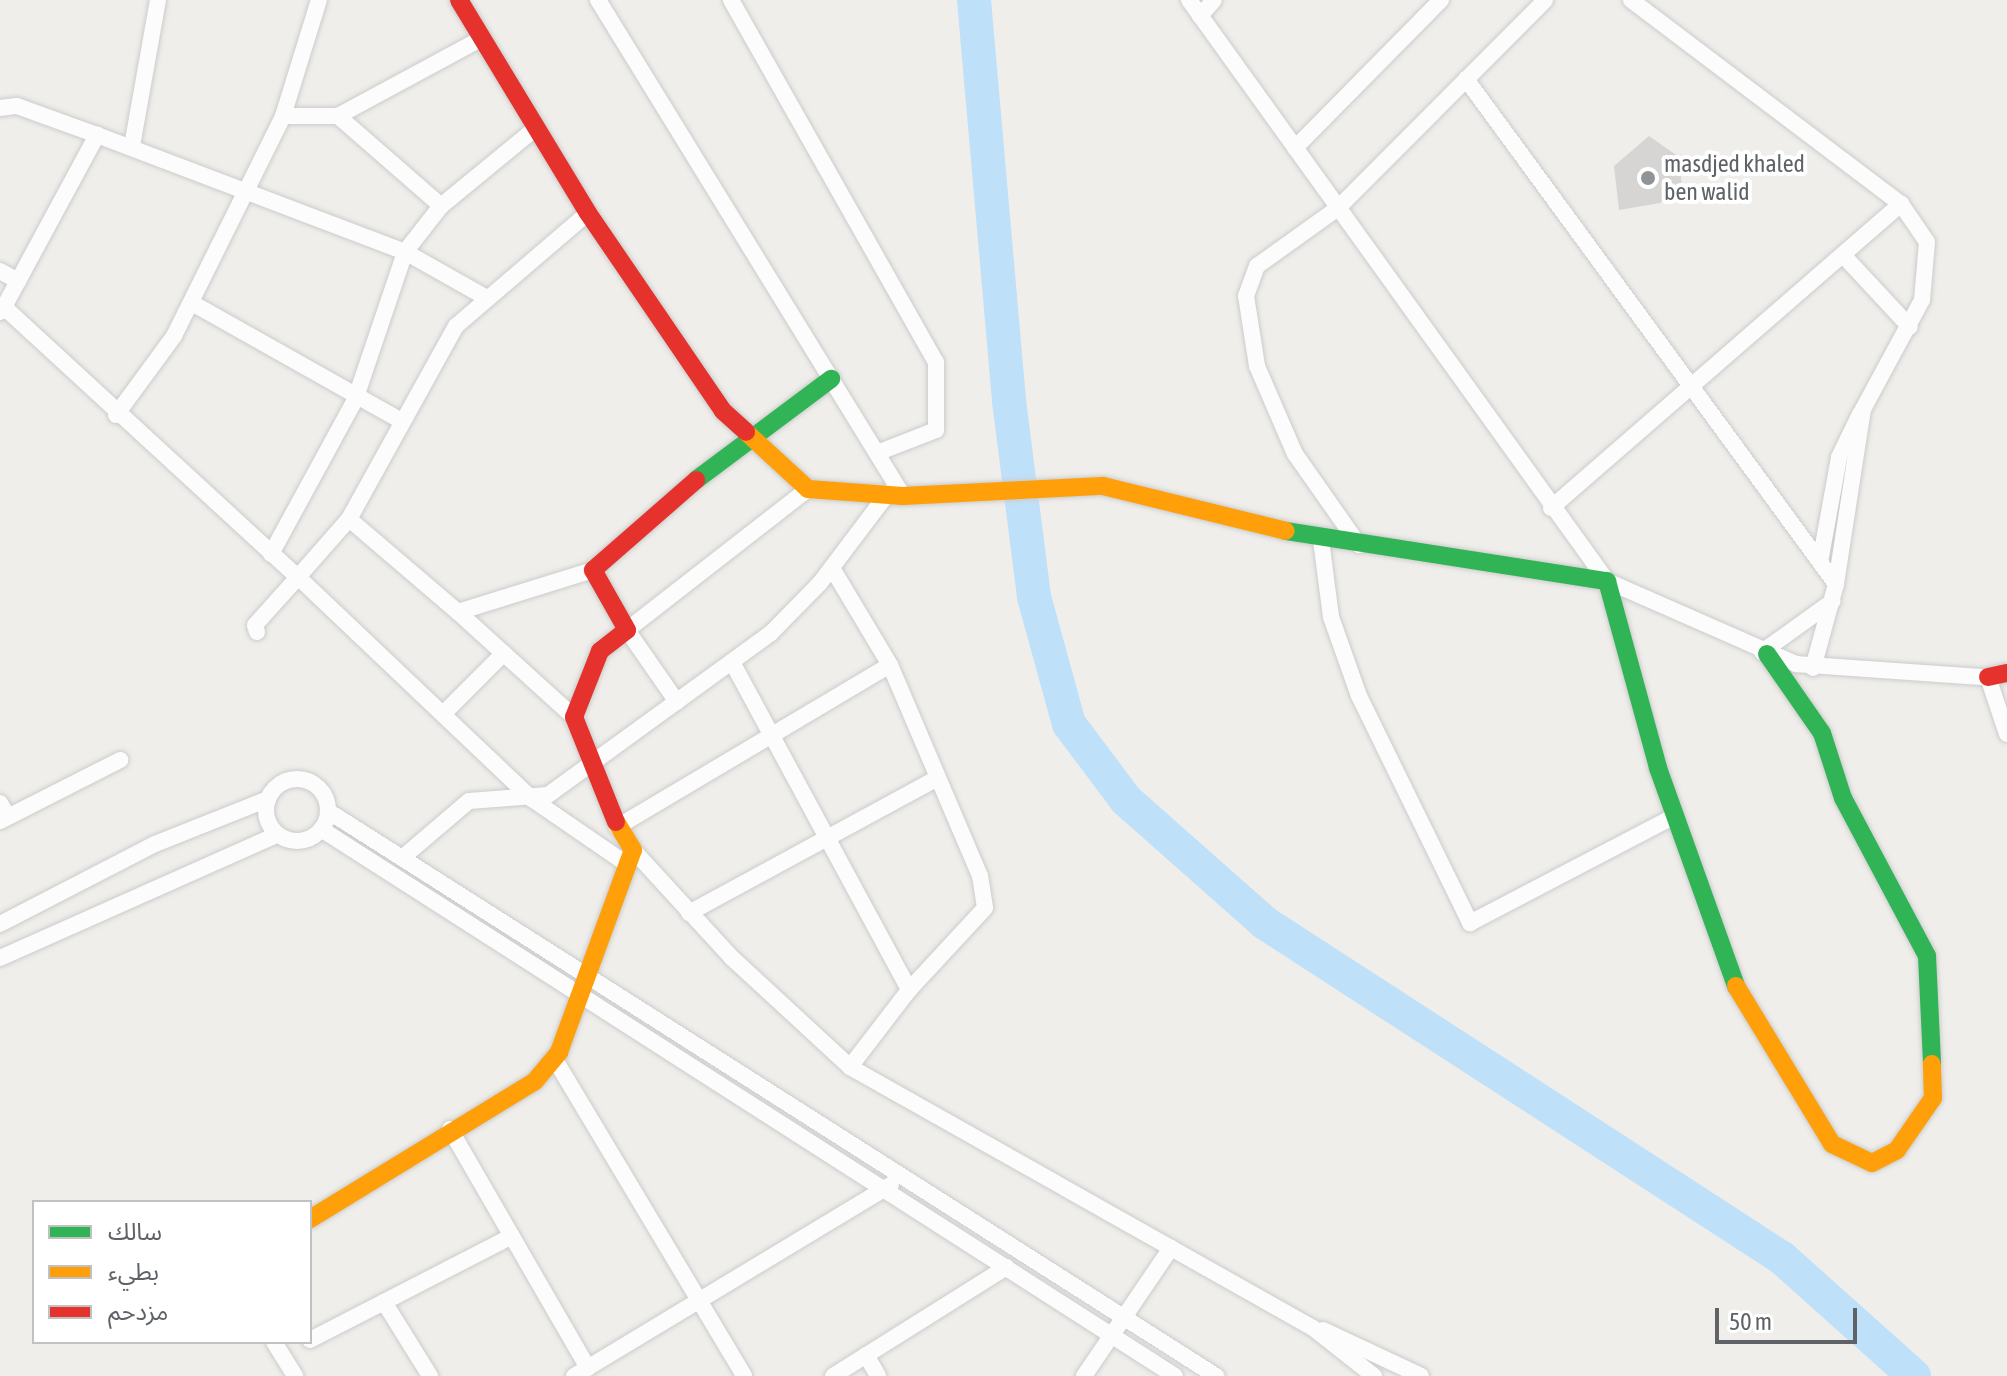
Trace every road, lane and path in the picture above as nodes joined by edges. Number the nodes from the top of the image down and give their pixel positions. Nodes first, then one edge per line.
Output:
1 (158, 0) edge
2 (319, 0) edge
3 (459, 0) edge
4 (598, 0) edge
5 (731, 0) edge
6 (1189, 0) edge
7 (1214, 0) edge
8 (1441, 0) edge
9 (1545, 0) edge
10 (1631, 0) edge
11 (1200, 16) junction
12 (482, 38) junction
13 (1466, 79) junction
14 (0, 108) edge
15 (283, 116) junction
16 (338, 116) junction
17 (536, 128) junction
18 (97, 135) junction
19 (132, 146) junction
20 (1295, 148) junction
21 (248, 191) junction
22 (1901, 204) junction
23 (441, 206) junction
24 (1338, 208) junction
25 (588, 213) junction
26 (405, 252) junction
27 (1843, 255) junction
28 (0, 271) edge
29 (18, 281) junction
30 (485, 297) junction
31 (192, 303) junction
32 (2, 310) edge
33 (1910, 327) junction
34 (831, 379) junction
35 (1690, 389) junction
36 (355, 400) junction
37 (1863, 409) junction
38 (116, 415) junction
39 (400, 420) junction
40 (753, 441) junction
41 (877, 453) junction
42 (808, 489) junction
43 (903, 495) junction
44 (1551, 508) junction
45 (349, 519) junction
46 (1321, 540) junction
47 (1359, 545) junction
48 (271, 554) junction
49 (1820, 562) junction
50 (832, 568) junction
51 (593, 570) junction
52 (298, 577) junction
53 (1607, 581) junction
54 (1834, 593) junction
55 (458, 612) junction
56 (627, 630) junction
57 (257, 632) dead end
58 (504, 653) junction
59 (1765, 653) junction
60 (732, 662) junction
61 (890, 665) junction
62 (1813, 668) junction
63 (2007, 676) edge
64 (1988, 677) junction
65 (2007, 693) edge
66 (677, 702) junction
67 (443, 714) junction
68 (574, 717) junction
69 (2007, 734) edge
70 (773, 735) junction
71 (120, 760) dead end
72 (595, 761) junction
73 (938, 778) junction
74 (268, 799) junction
75 (532, 799) junction
76 (328, 811) junction
77 (3, 814) edge
78 (1675, 816) junction
79 (617, 827) junction
80 (321, 829) junction
81 (278, 834) junction
82 (823, 838) junction
83 (631, 857) junction
84 (402, 858) junction
85 (689, 913) junction
86 (0, 924) edge
87 (0, 958) edge
88 (591, 979) junction
89 (909, 990) junction
90 (581, 1001) junction
91 (554, 1058) junction
92 (850, 1067) junction
93 (450, 1129) junction
94 (901, 1176) junction
95 (885, 1191) junction
96 (312, 1218) edge
97 (512, 1236) junction
98 (1171, 1248) junction
99 (1007, 1267) junction
100 (384, 1302) junction
101 (702, 1305) junction
102 (1128, 1317) junction
103 (1313, 1328) junction
104 (1117, 1335) junction
105 (312, 1339) edge
106 (278, 1348) edge
107 (866, 1355) junction
108 (581, 1372) edge
109 (295, 1376) edge
110 (430, 1376) edge
111 (744, 1376) edge
112 (833, 1376) edge
113 (878, 1376) edge
114 (1084, 1376) edge
115 (1175, 1376) edge
116 (1216, 1376) edge
117 (1374, 1376) edge
118 (1421, 1376) edge

1 - 19 street
2 - 15 street
3 - 12 street
4 - 34 street
5 - 41 street
6 - 11 street
7 - 11 street
8 - 20 street
9 - 13 street
10 - 22 street
11 - 20 street
12 - 16 street
12 - 17 street
13 - 24 street
13 - 35 street
14 - 18 street
15 - 16 street
15 - 21 street
16 - 23 street
17 - 23 street
17 - 25 street
18 - 19 street
18 - 29 street
19 - 21 street
20 - 24 street
21 - 26 street
21 - 31 street
22 - 27 street
22 - 33 street
23 - 26 street
24 - 44 street
24 - 47 street
25 - 30 street
25 - 40 street
26 - 30 street
26 - 36 street
27 - 33 street
27 - 35 street
28 - 29 street
29 - 32 street
30 - 39 street
31 - 36 street
31 - 38 street
32 - 38 street
33 - 37 street
34 - 40 street
34 - 41 street
35 - 44 street
35 - 49 street
36 - 39 street
36 - 48 street
37 - 49 street
37 - 54 street
38 - 48 street
39 - 45 street
40 - 42 street
40 - 51 street
41 - 43 street
42 - 43 street
42 - 56 street
43 - 46 street
43 - 50 street
44 - 53 street
45 - 52 street
45 - 55 street
46 - 47 street
46 - 78 street
47 - 53 street
48 - 52 street
49 - 54 street
50 - 60 street
50 - 61 street
51 - 55 street
51 - 56 street
52 - 57 street
52 - 67 street
53 - 59 street
53 - 78 street
54 - 59 street
54 - 62 street
55 - 58 street
56 - 66 street
56 - 68 street
58 - 67 street
58 - 68 street
59 - 62 street
59 - 78 street
60 - 66 street
60 - 70 street
61 - 70 street
61 - 73 street
62 - 64 street
63 - 64 street
64 - 65 street
64 - 69 street
66 - 72 street
67 - 75 street
68 - 72 street
70 - 79 street
70 - 82 street
71 - 77 street
72 - 75 street
72 - 79 street
73 - 82 street
73 - 89 street
74 - 76 street
74 - 81 street
74 - 86 street
75 - 83 street
75 - 84 street
76 - 80 street
76 - 84 street
79 - 83 street
80 - 81 street
80 - 90 street
81 - 87 street
82 - 85 street
82 - 89 street
83 - 85 street
83 - 88 street
84 - 88 street
85 - 92 street
88 - 90 street
88 - 94 street
89 - 92 street
90 - 91 street
90 - 95 street
91 - 93 street
91 - 101 street
92 - 98 street
93 - 96 street
93 - 97 street
94 - 95 street
94 - 102 street
95 - 99 street
95 - 101 street
97 - 100 street
97 - 108 street
98 - 102 street
98 - 103 street
99 - 104 street
99 - 107 street
100 - 105 street
100 - 110 street
101 - 108 street
101 - 111 street
102 - 104 street
102 - 116 street
103 - 117 street
103 - 118 street
104 - 114 street
104 - 115 street
106 - 109 street
107 - 112 street
107 - 113 street

